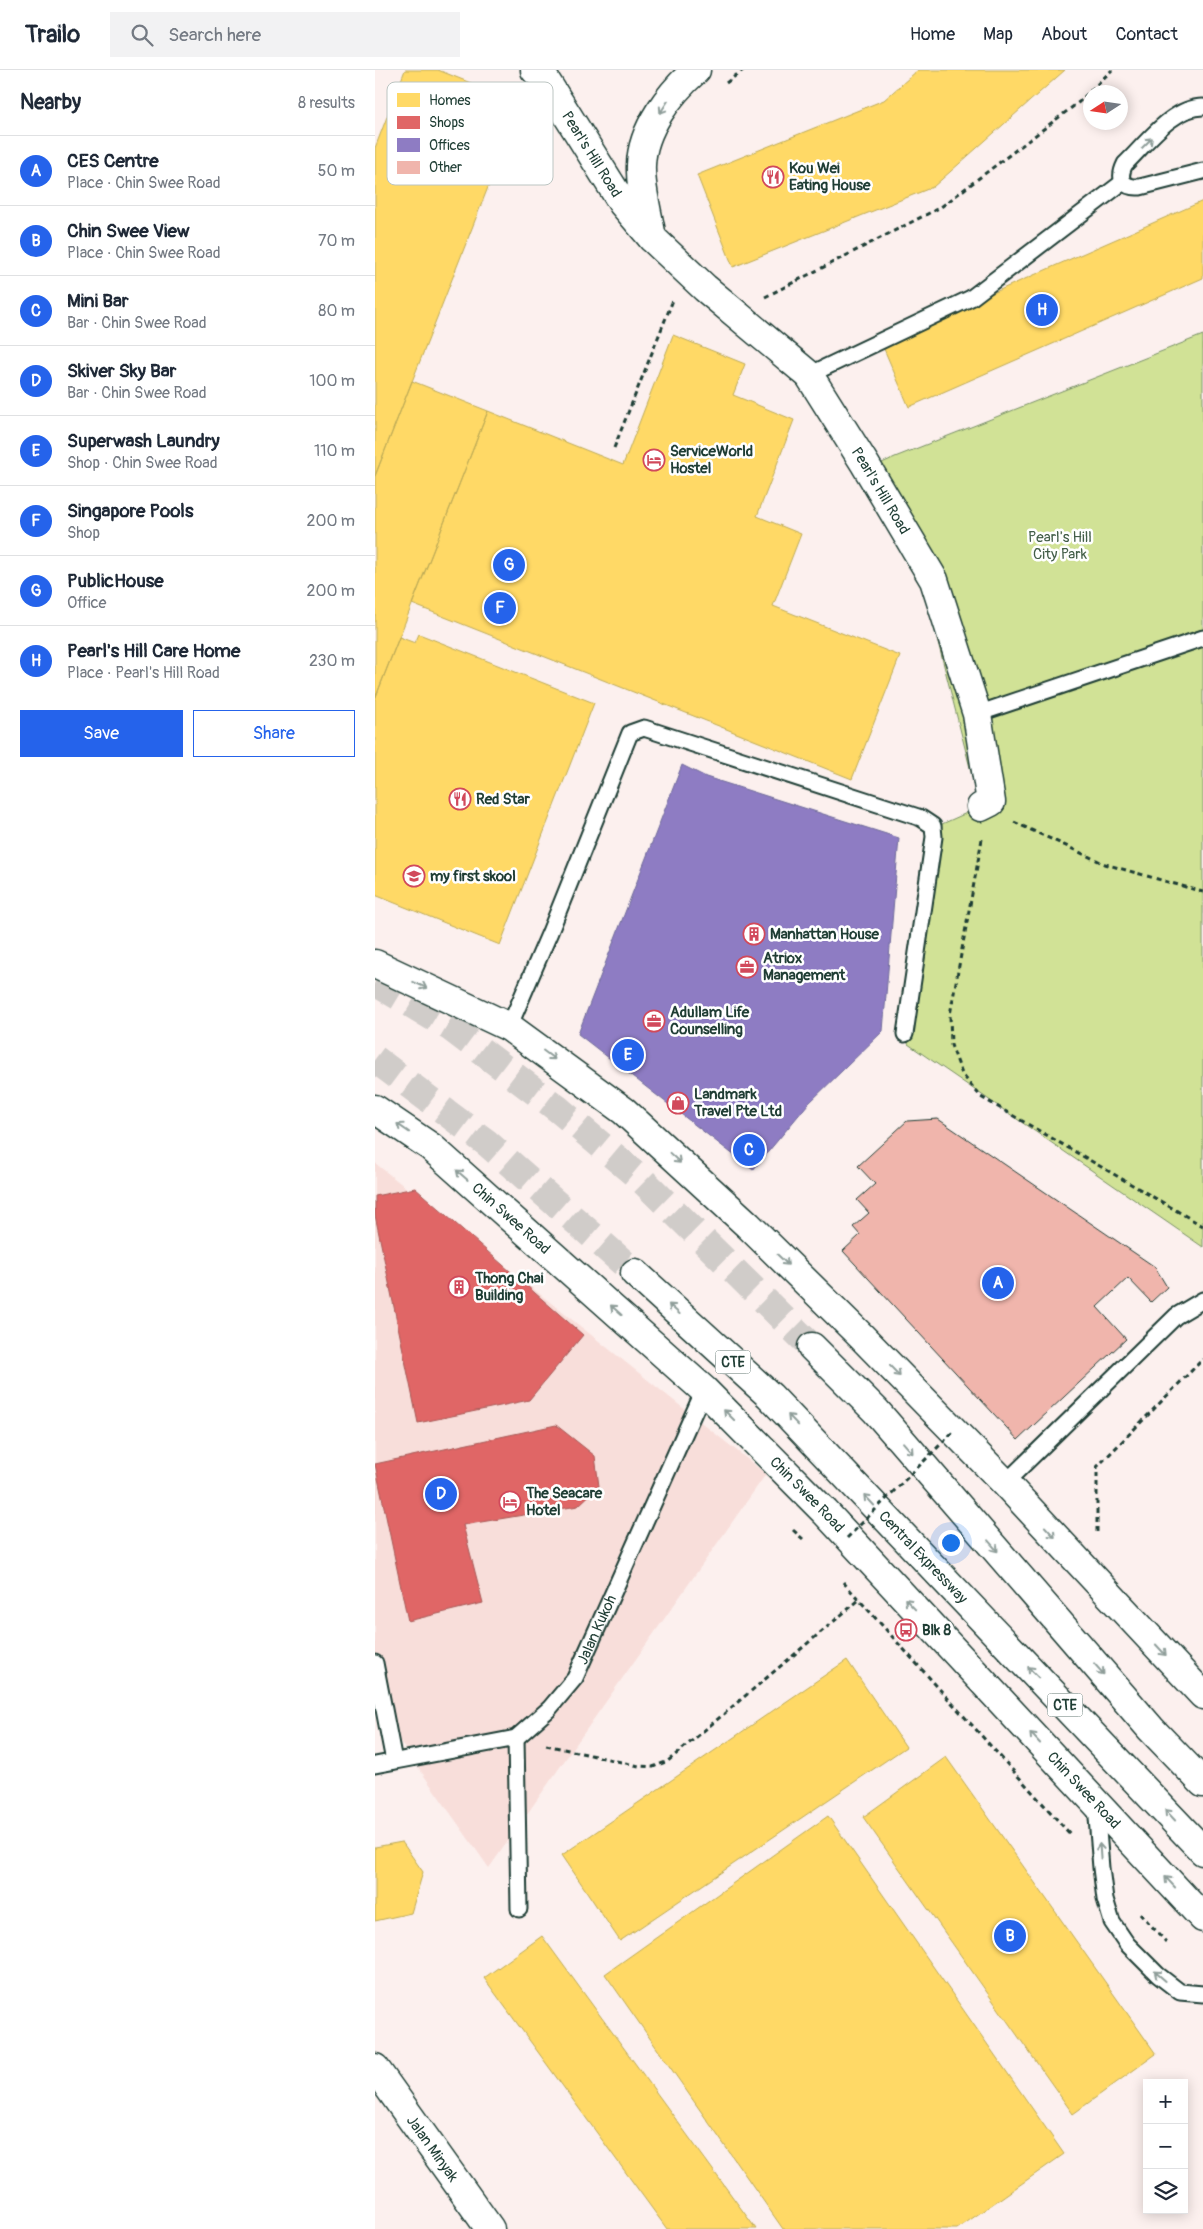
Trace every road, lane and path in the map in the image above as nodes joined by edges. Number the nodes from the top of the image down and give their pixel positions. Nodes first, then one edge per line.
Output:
1 (535, 70) edge
2 (696, 70) edge
3 (743, 70) edge
4 (1112, 70) edge
5 (547, 82) edge
6 (723, 86) dead end
7 (553, 92) edge
8 (1203, 107) edge
9 (1203, 171) edge
10 (1123, 182) junction
11 (653, 238) junction
12 (667, 293) dead end
13 (762, 299) dead end
14 (809, 375) junction
15 (614, 448) dead end
16 (1203, 638) edge
17 (977, 714) junction
18 (981, 807) junction
19 (1203, 892) edge
20 (375, 964) edge
21 (509, 1027) junction
22 (905, 1034) dead end
23 (375, 1109) edge
24 (1203, 1226) edge
25 (635, 1273) tunnel mouth
26 (1203, 1300) edge
27 (812, 1347) tunnel mouth
28 (1203, 1359) edge
29 (704, 1390) junction
30 (954, 1431) junction
31 (1005, 1483) junction
32 (1097, 1536) dead end
33 (844, 1541) junction
34 (841, 1580) dead end
35 (859, 1600) junction
36 (375, 1663) edge
37 (1203, 1695) edge
38 (517, 1738) junction
39 (394, 1761) junction
40 (375, 1765) edge
41 (1203, 1783) edge
42 (1096, 1803) junction
43 (1203, 1851) edge
44 (1101, 1868) junction
45 (519, 1909) dead end
46 (1139, 1912) dead end
47 (1203, 1918) edge
48 (1171, 1949) dead end
49 (1203, 1994) edge
50 (375, 2068) edge
51 (490, 2229) edge

1 - 5 main road, Pearl's Hill Road
2 -> 11 main road, Pearl's Hill Road
3 - 6 path
4 - 13 path
7 - 11 main road, Pearl's Hill Road
10 -> 8 lane
9 - 10 lane
10 - 14 lane
11 - 14 main road, Pearl's Hill Road
12 - 15 path
14 - 17 main road, Pearl's Hill Road
16 - 17 lane
17 - 18 main road, Pearl's Hill Road
18 - 19 path
18 - 24 path
20 -> 21 main road
21 - 22 lane
21 -> 30 main road
29 -> 23 main road, Chin Swee Road
43 -> 25 main road, Central Expressway / CTE
26 - 31 lane
27 -> 41 main road
28 - 32 path
33 -> 29 main road, Chin Swee Road
29 - 38 lane, Jalan Kukoh
30 - 31 main road
30 - 33 path, bridge
31 -> 37 main road
42 -> 33 main road, Chin Swee Road
34 - 35 path
35 - 38 path
35 - 44 path
36 - 39 lane
38 - 39 lane
38 - 45 lane
39 - 40 lane
44 -> 42 lane
47 -> 42 main road, Chin Swee Road
49 -> 44 lane
46 - 48 path
50 - 51 main road, Jalan Minyak

